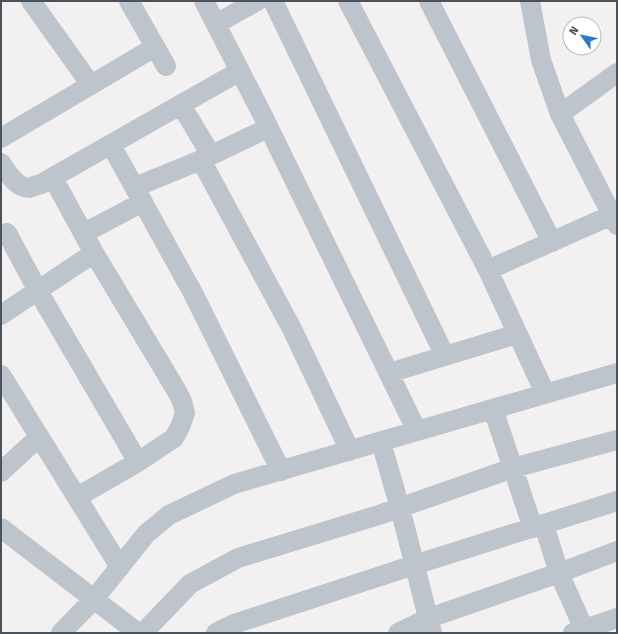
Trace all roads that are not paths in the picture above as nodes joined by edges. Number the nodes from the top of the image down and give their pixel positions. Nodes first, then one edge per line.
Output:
1 (31, 1) edge
2 (129, 1) edge
3 (204, 1) edge
4 (257, 1) edge
5 (273, 1) edge
6 (348, 1) edge
7 (429, 1) edge
8 (530, 1) edge
9 (216, 24) junction
10 (155, 47) junction
11 (166, 66) dead end
12 (240, 72) junction
13 (617, 73) edge
14 (91, 85) junction
15 (182, 105) junction
16 (560, 114) junction
17 (268, 128) junction
18 (1, 138) edge
19 (111, 145) junction
20 (206, 158) junction
21 (1, 163) edge
22 (53, 178) junction
23 (139, 195) junction
24 (615, 220) edge
25 (7, 233) dead end
26 (84, 233) junction
27 (552, 242) junction
28 (94, 253) junction
29 (488, 270) junction
30 (38, 291) junction
31 (1, 315) edge
32 (517, 334) junction
33 (445, 356) junction
34 (389, 373) junction
35 (617, 373) edge
36 (1, 374) edge
37 (545, 393) junction
38 (493, 409) junction
39 (417, 431) junction
40 (39, 437) junction
41 (617, 440) edge
42 (381, 442) junction
43 (350, 452) junction
44 (138, 462) junction
45 (513, 468) junction
46 (281, 471) junction
47 (1, 472) edge
48 (77, 497) junction
49 (617, 501) edge
50 (400, 508) junction
51 (539, 526) junction
52 (1, 528) edge
53 (617, 551) edge
54 (414, 565) junction
55 (120, 567) junction
56 (559, 573) junction
57 (94, 599) junction
58 (617, 618) edge
59 (430, 626) edge
60 (579, 631) edge
61 (61, 633) edge
62 (138, 633) edge
63 (143, 633) edge
64 (216, 633) edge
65 (398, 633) edge

1 - 14 street
2 - 10 street
3 - 9 street
4 - 9 street
5 - 33 street
6 - 29 street
7 - 27 street
8 - 16 street
9 - 12 street
10 - 11 street
10 - 14 street
12 - 15 street
12 - 17 street
13 - 16 street
14 - 18 street
15 - 19 street
15 - 20 street
16 - 24 street
17 - 20 street
17 - 34 street
19 - 22 street
19 - 23 street
20 - 23 street
20 - 43 street
21 - 22 street
22 - 26 street
23 - 26 street
23 - 46 street
24 - 27 street
25 - 30 street
26 - 28 street
27 - 29 street
28 - 30 street
28 - 44 street
29 - 32 street
30 - 31 street
30 - 44 street
32 - 33 street
32 - 37 street
33 - 34 street
34 - 39 street
35 - 37 street
36 - 40 street
37 - 38 street
38 - 39 street
38 - 45 street
39 - 42 street
40 - 47 street
40 - 48 street
41 - 45 street
42 - 43 street
42 - 50 street
43 - 46 street
44 - 48 street
45 - 50 street
45 - 51 street
46 - 55 street
48 - 55 street
49 - 51 street
50 - 54 street
50 - 63 street
51 - 54 street
51 - 56 street
52 - 57 street
53 - 56 street
54 - 59 street
54 - 64 street
55 - 57 street
56 - 59 street
56 - 60 street
57 - 61 street
57 - 62 street
58 - 60 street
59 - 65 street

